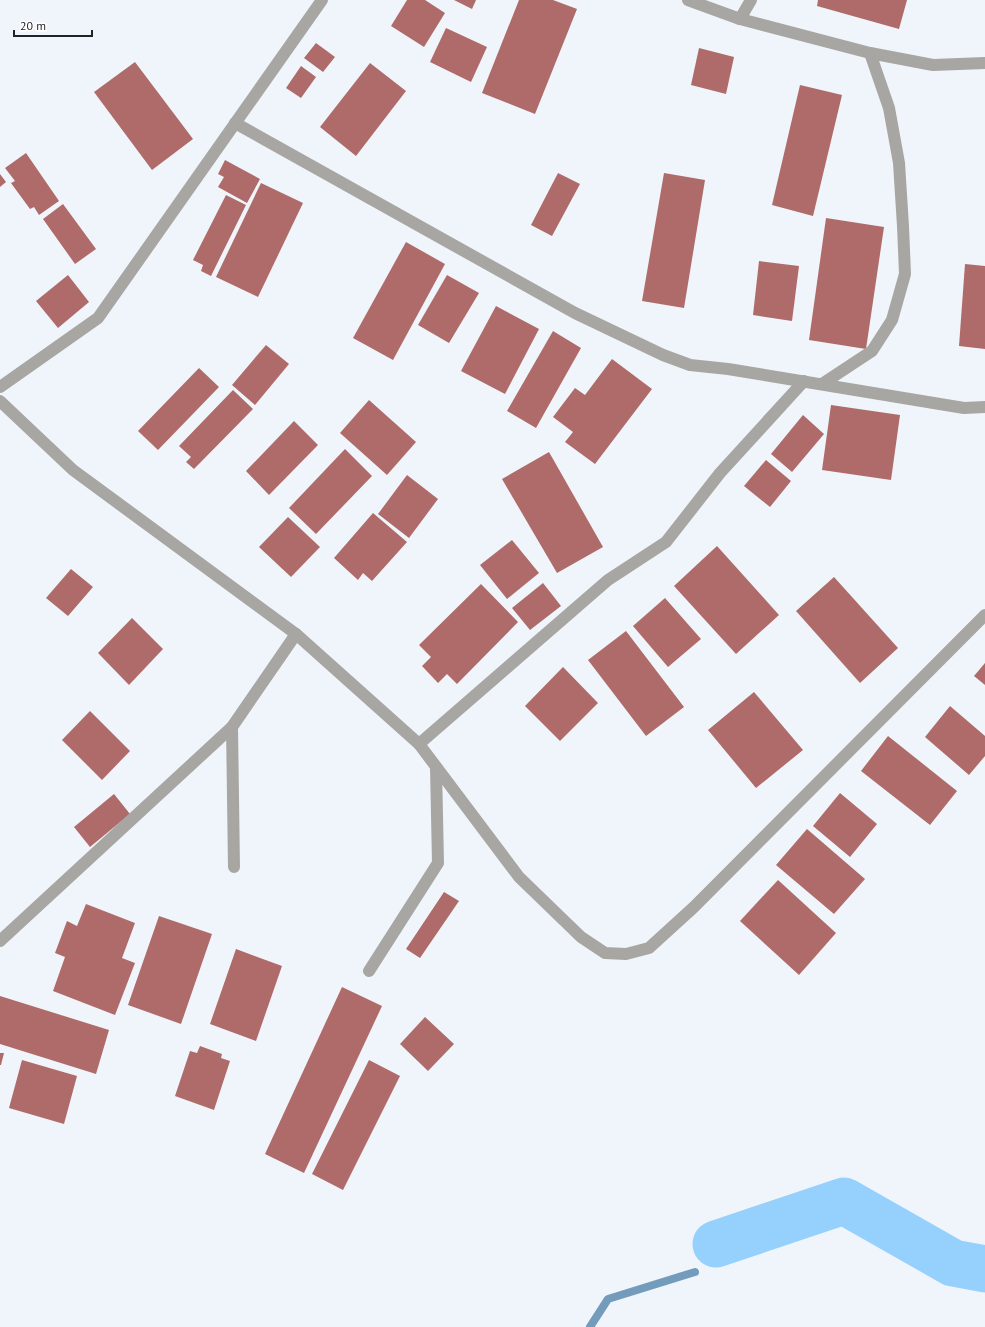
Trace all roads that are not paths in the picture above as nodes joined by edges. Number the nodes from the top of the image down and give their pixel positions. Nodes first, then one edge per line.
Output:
1 (322, 0) edge
2 (688, 0) edge
3 (751, 0) edge
4 (740, 19) junction
5 (870, 53) junction
6 (985, 63) edge
7 (235, 123) junction
8 (804, 381) junction
9 (822, 384) junction
10 (0, 387) edge
11 (0, 401) edge
12 (985, 407) edge
13 (985, 615) edge
14 (296, 634) junction
15 (232, 727) junction
16 (419, 744) junction
17 (436, 767) junction
18 (234, 867) dead end
19 (0, 941) edge
20 (369, 971) dead end

1 - 7 street
2 - 4 street
3 - 4 street
4 - 5 street
5 - 6 street
5 - 9 street
7 - 8 street
7 - 10 street
8 - 9 street
8 - 16 street
9 - 12 street
11 - 14 street
13 - 17 street
14 - 15 street
14 - 16 street
15 - 18 street
15 - 19 street
16 - 17 street
17 - 20 street

